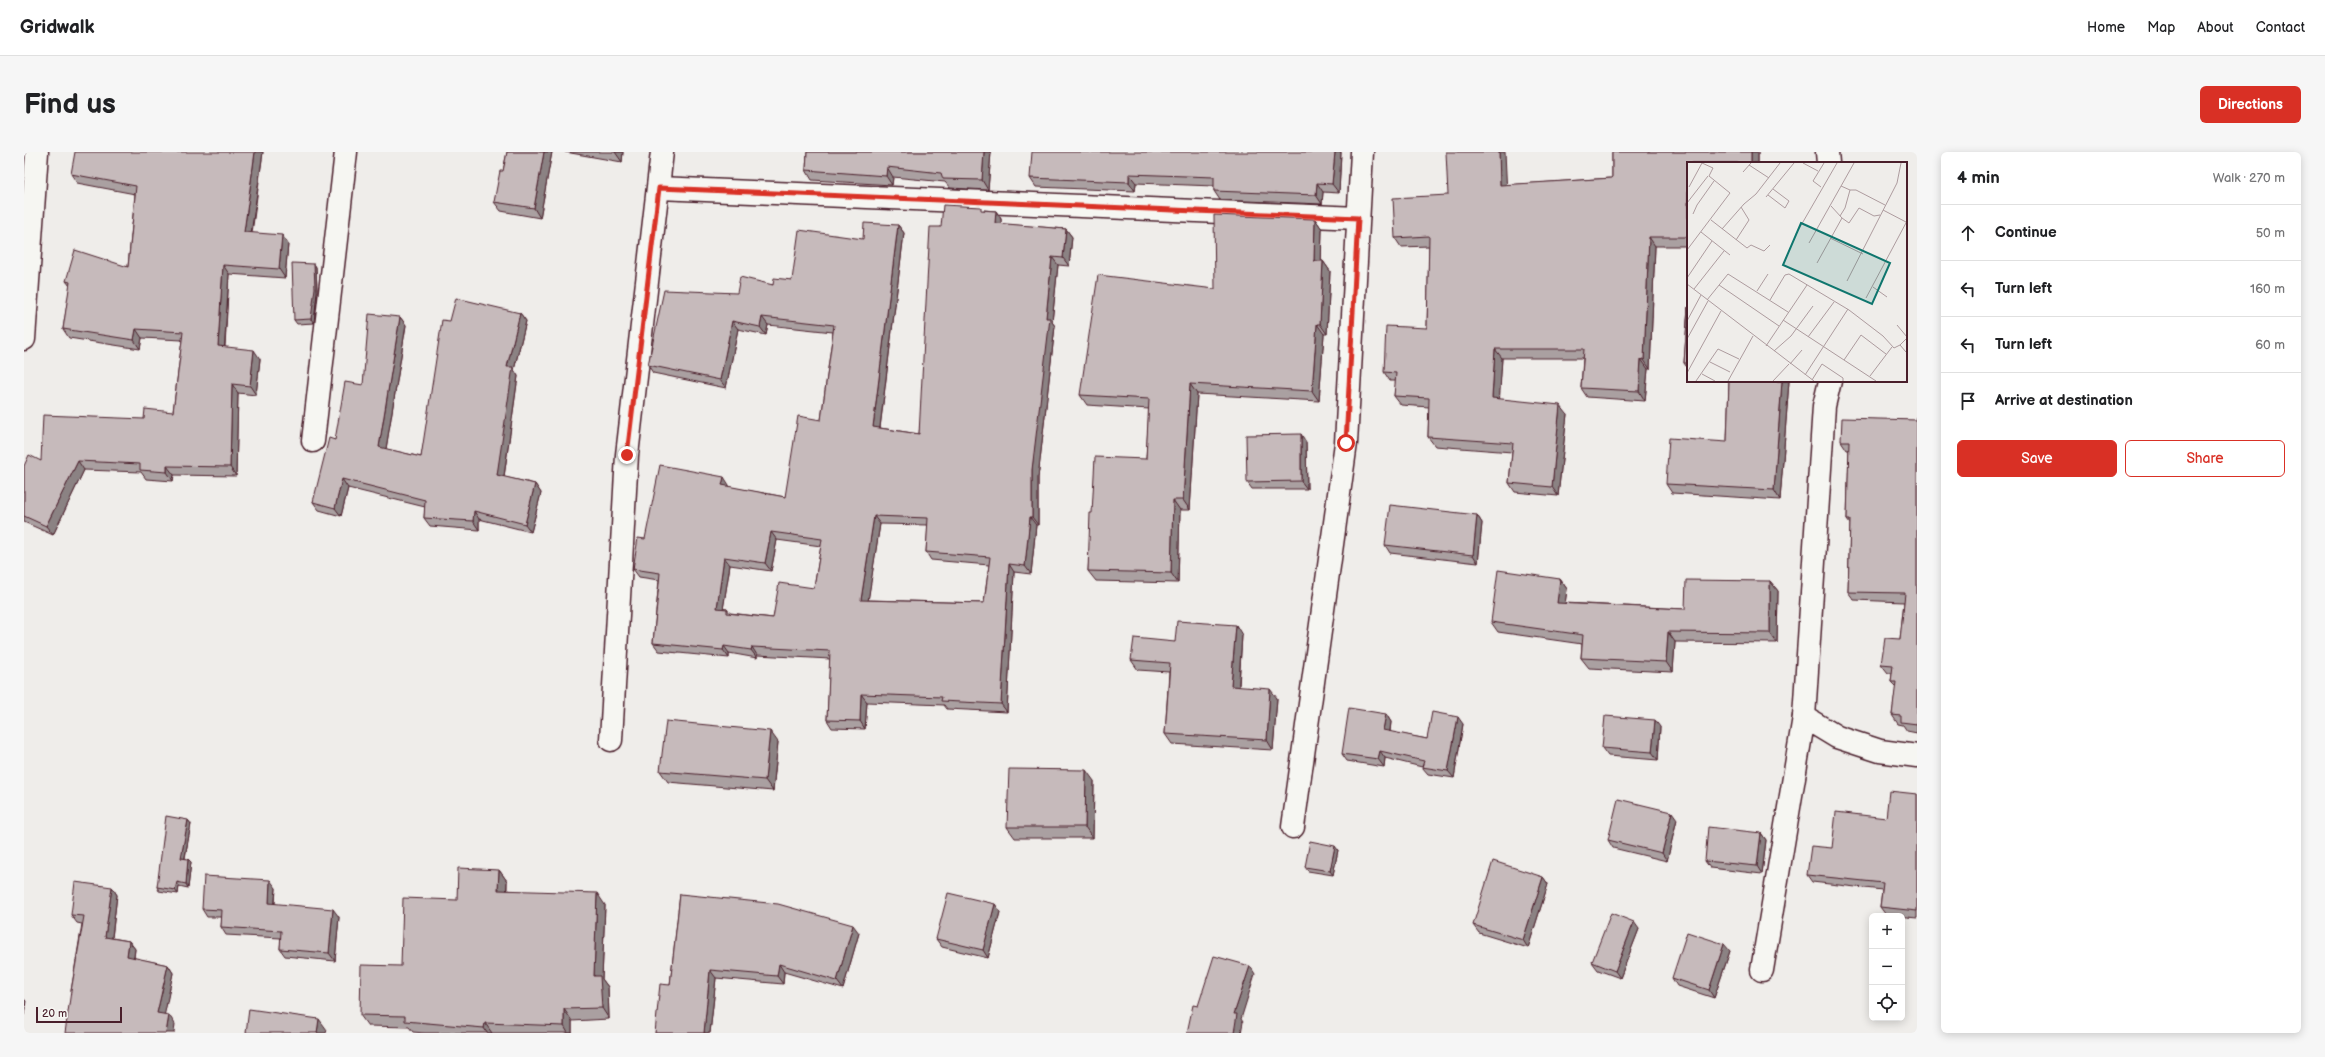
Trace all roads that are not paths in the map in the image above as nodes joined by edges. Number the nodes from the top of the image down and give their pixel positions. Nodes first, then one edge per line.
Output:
1 (37, 152) edge
2 (346, 152) edge
3 (662, 152) edge
4 (1362, 152) edge
5 (1827, 152) edge
6 (1828, 162) edge
7 (659, 188) junction
8 (1358, 218) junction
9 (24, 339) edge
10 (1830, 382) edge
11 (313, 441) dead end
12 (1804, 717) junction
13 (611, 740) dead end
14 (1917, 756) edge
15 (1293, 827) dead end
16 (1762, 970) dead end

1 - 9 street
2 - 11 street
3 - 7 street
4 - 8 street
5 - 6 street
7 - 8 street
7 - 13 street
8 - 15 street
10 - 12 street
12 - 14 street
12 - 16 street

